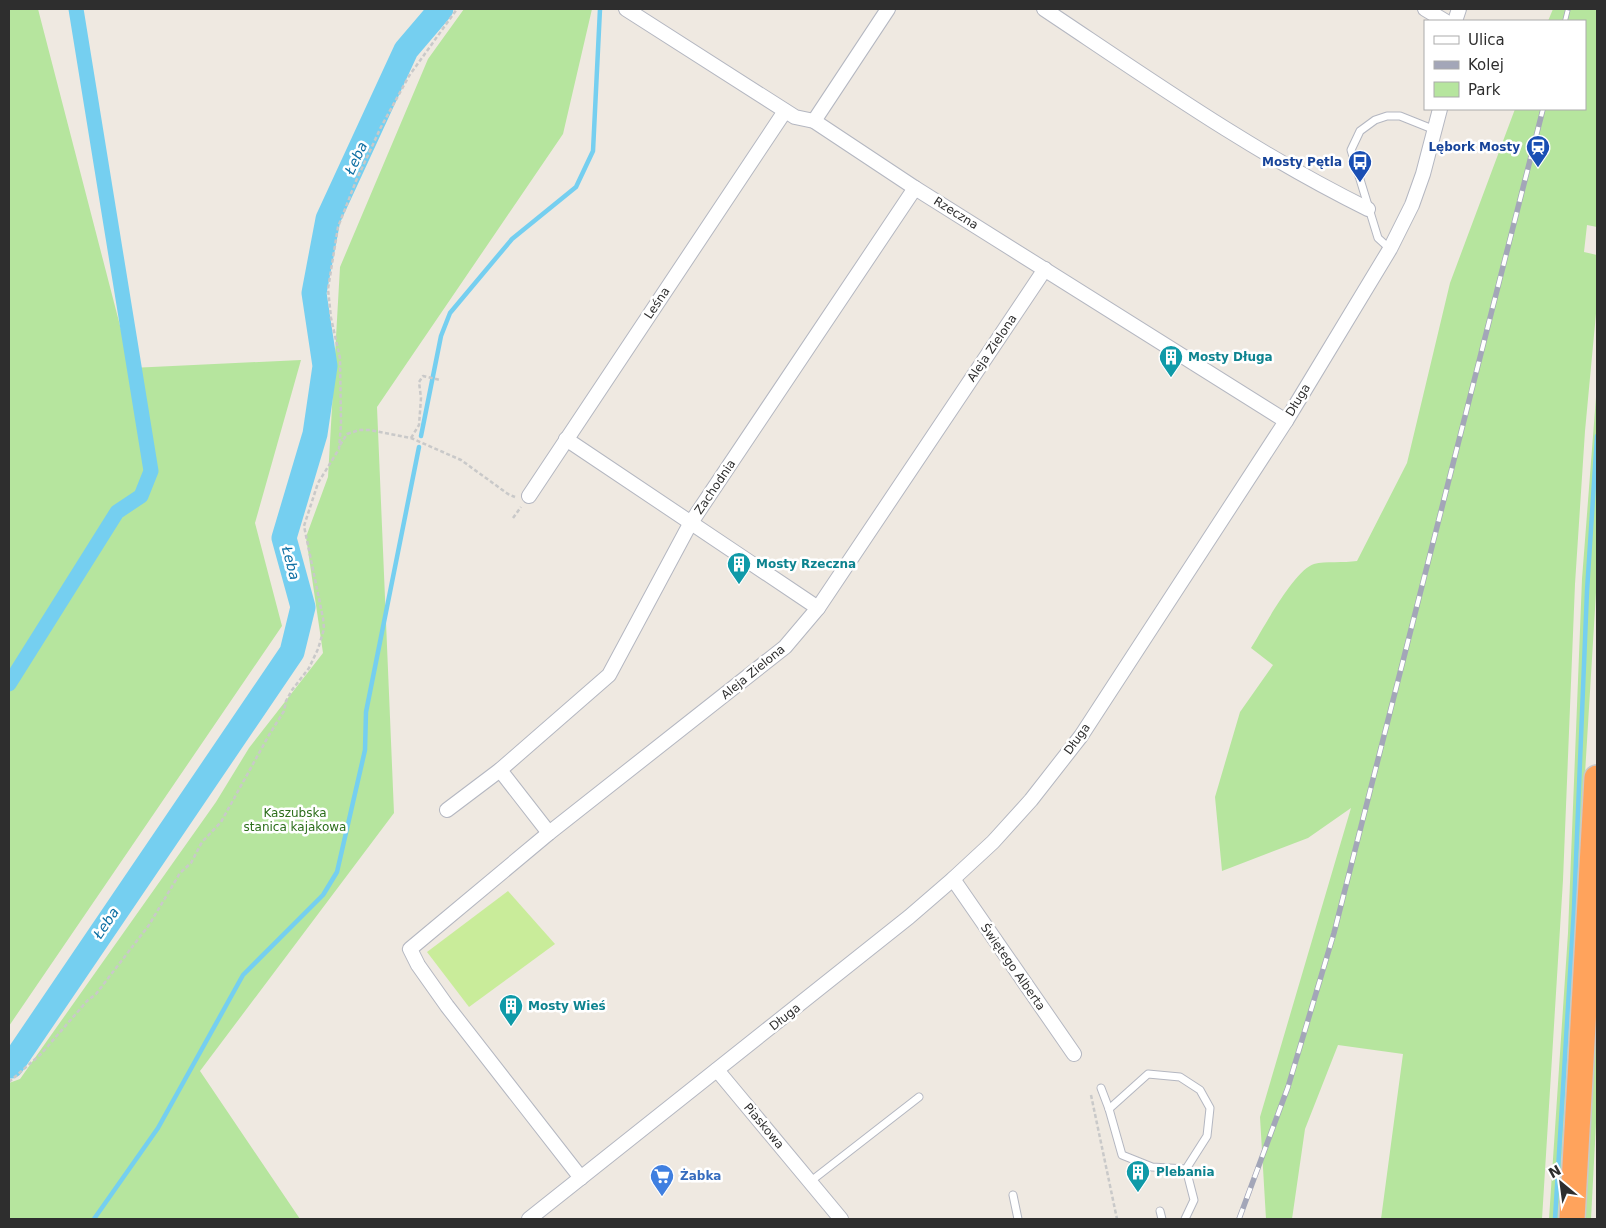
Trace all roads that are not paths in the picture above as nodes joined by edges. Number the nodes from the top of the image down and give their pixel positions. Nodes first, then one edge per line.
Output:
1 (626, 9) edge
2 (888, 9) edge
3 (1044, 9) edge
4 (1425, 9) edge
5 (1443, 20) edge
6 (1440, 110) edge
7 (786, 111) junction
8 (814, 121) junction
9 (1436, 130) junction
10 (915, 188) junction
11 (1368, 209) junction
12 (1390, 249) junction
13 (1045, 269) junction
14 (1286, 421) junction
15 (566, 439) junction
16 (529, 496) road end
17 (690, 524) junction
18 (818, 608) junction
19 (500, 770) junction
20 (1597, 778) edge
21 (447, 810) dead end
22 (549, 833) junction
23 (953, 879) junction
24 (1074, 1054) dead end
25 (717, 1070) junction
26 (1101, 1088) dead end
27 (919, 1097) dead end
28 (1109, 1108) junction
29 (1186, 1169) junction
30 (581, 1178) junction
31 (811, 1182) junction
32 (1013, 1195) dead end
33 (1160, 1211) dead end
34 (529, 1219) edge
35 (841, 1219) edge
36 (1018, 1219) edge
37 (1162, 1219) edge
38 (1185, 1219) edge
39 (1572, 1219) edge

1 - 7 street, Rzeczna
2 - 8 street
3 - 11 street
4 - 5 street
6 - 9 street, Długa
7 - 8 street, Rzeczna
7 - 15 street, Leśna
8 - 10 street, Rzeczna
9 - 11 lane
9 - 12 street, Długa
10 - 13 street, Rzeczna
10 - 17 street, Zachodnia
11 - 12 lane
12 - 14 street, Długa
13 - 14 street, Rzeczna
13 - 18 street, Aleja Zielona
14 - 23 street, Długa
15 - 16 street, Leśna
15 - 17 street
17 - 18 street
17 - 19 street, Zachodnia
18 - 22 street, Aleja Zielona
19 - 21 street, Zachodnia
19 - 22 street
20 - 39 highway
22 - 30 street, Aleja Zielona
23 - 24 street, Świętego Alberta
23 - 25 street, Długa
25 - 30 street, Długa
25 - 31 street, Piaskowa
26 - 28 lane
27 - 31 lane
28 - 29 lane
28 - 29 lane
29 - 38 lane
30 - 34 street, Długa
31 - 35 street, Piaskowa
32 - 36 lane
33 - 37 lane

